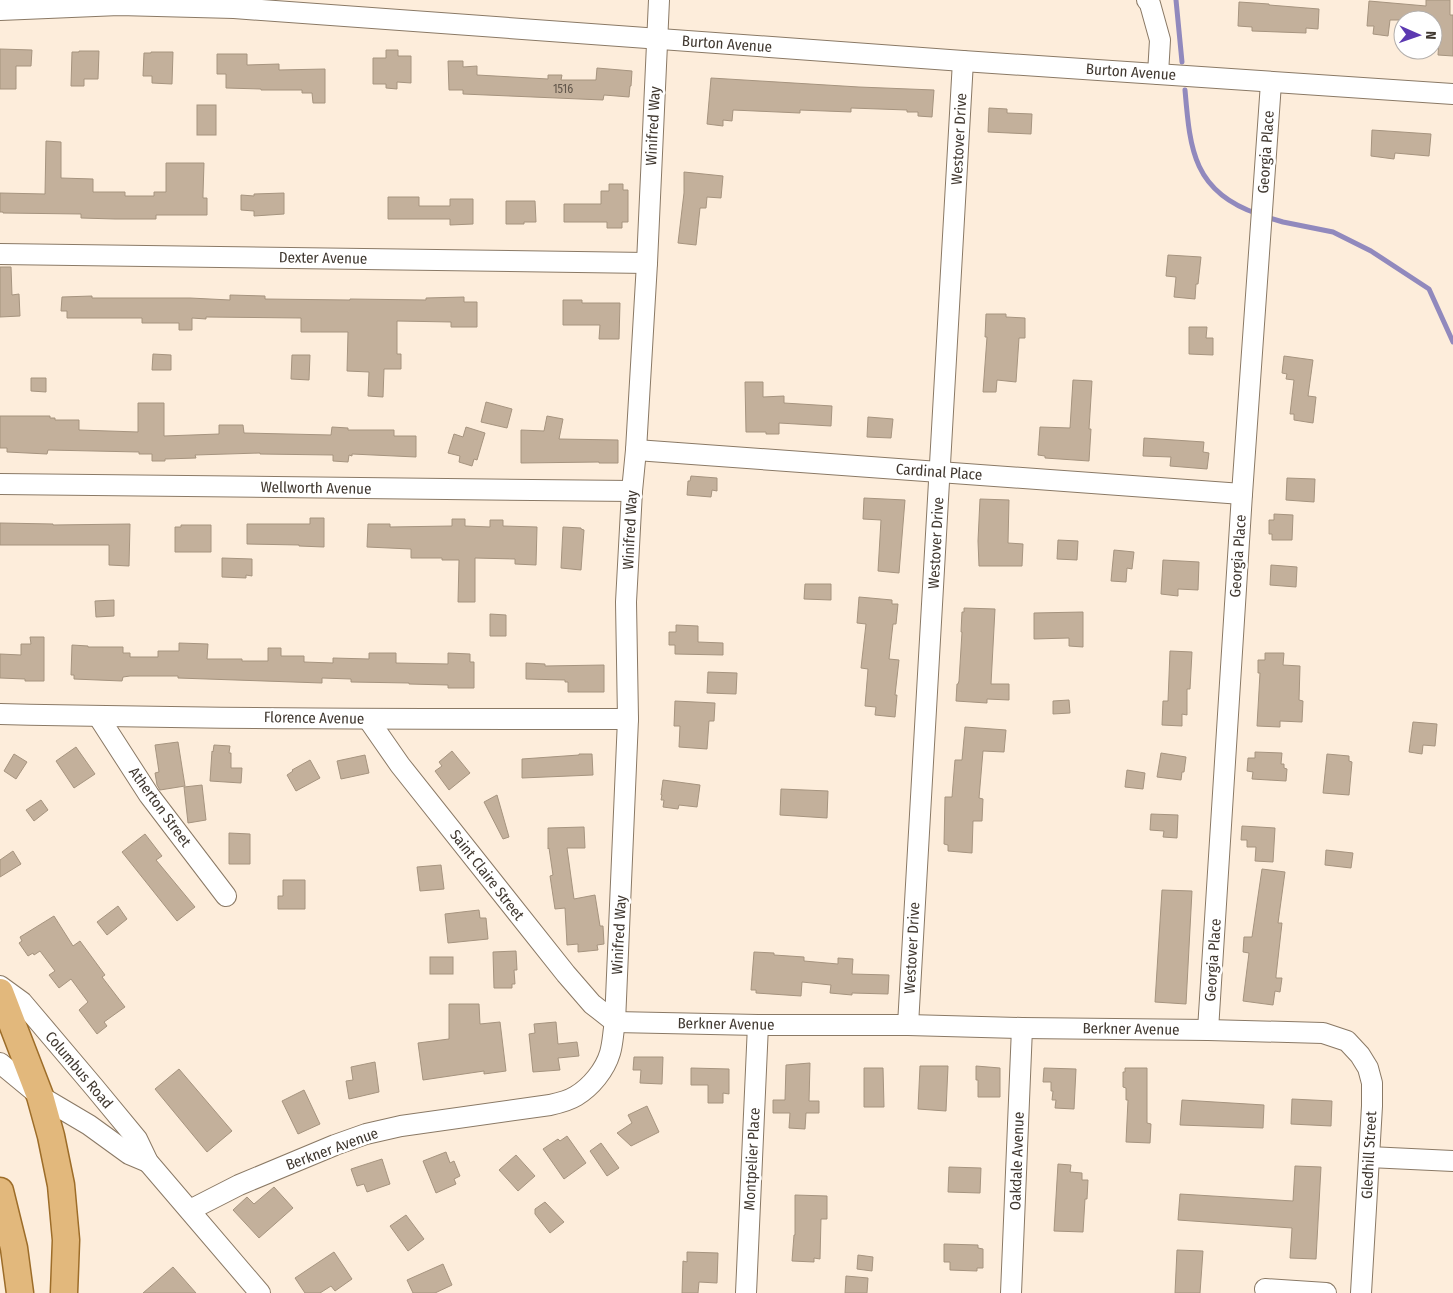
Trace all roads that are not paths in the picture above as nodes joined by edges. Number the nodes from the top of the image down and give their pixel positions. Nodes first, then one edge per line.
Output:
1 (660, 0) edge
2 (1147, 0) edge
3 (330, 7) edge
4 (0, 10) edge
5 (657, 39) junction
6 (963, 61) junction
7 (1158, 74) junction
8 (1271, 82) junction
9 (1453, 94) edge
10 (0, 254) edge
11 (647, 263) junction
12 (636, 450) junction
13 (940, 472) junction
14 (0, 484) edge
15 (632, 491) junction
16 (1242, 494) junction
17 (0, 714) edge
18 (98, 716) junction
19 (368, 719) junction
20 (628, 719) junction
21 (226, 896) dead end
22 (0, 986) edge
23 (0, 992) edge
24 (615, 1022) junction
25 (758, 1025) junction
26 (908, 1025) junction
27 (1022, 1028) junction
28 (1208, 1030) junction
29 (1331, 1036) joint
30 (0, 1064) edge
31 (40, 1096) junction
32 (1370, 1157) junction
33 (1453, 1160) edge
34 (148, 1162) junction
35 (0, 1191) edge
36 (190, 1210) junction
37 (1265, 1289) dead end
38 (20, 1293) edge
39 (64, 1293) edge
40 (260, 1293) edge
41 (746, 1293) edge
42 (1011, 1293) edge
43 (1326, 1293) edge
44 (1361, 1293) edge

1 - 5 street, Winifred Way
2 - 7 street
3 - 4 street, Burton Avenue
3 - 5 street, Burton Avenue
5 - 6 street, Burton Avenue
5 - 11 street, Winifred Way
6 - 7 street, Burton Avenue
6 - 13 street, Westover Drive
7 - 8 street, Burton Avenue
8 - 9 street, Burton Avenue
8 - 16 street, Georgia Place
10 - 11 street, Dexter Avenue
11 - 12 street, Winifred Way
12 - 13 street, Cardinal Place
12 - 15 street, Winifred Way
13 - 16 street, Cardinal Place
13 - 26 street, Westover Drive
14 - 15 street, Wellworth Avenue
15 - 20 street, Winifred Way
16 - 28 street, Georgia Place
17 - 18 street, Florence Avenue
18 - 19 street, Florence Avenue
18 - 21 street, Atherton Street
19 - 20 street, Florence Avenue
19 - 24 street, Saint Claire Street
20 - 24 street, Winifred Way
22 - 34 street, Columbus Road
23 - 31 main road
24 - 25 street, Berkner Avenue
24 - 36 street, Berkner Avenue
25 - 26 street, Berkner Avenue
25 - 41 street, Montpelier Place
26 - 27 street, Berkner Avenue
27 - 28 street, Berkner Avenue
27 - 42 street, Oakdale Avenue
28 - 29 street, Berkner Avenue
29 - 32 street, Gledhill Street
30 - 31 street, Columbus Road
31 - 34 street, Columbus Road
31 - 39 main road
32 - 33 street
32 - 44 street, Gledhill Street
34 - 36 street, Columbus Road
35 - 38 main road
36 - 40 street, Columbus Road
37 - 43 street

